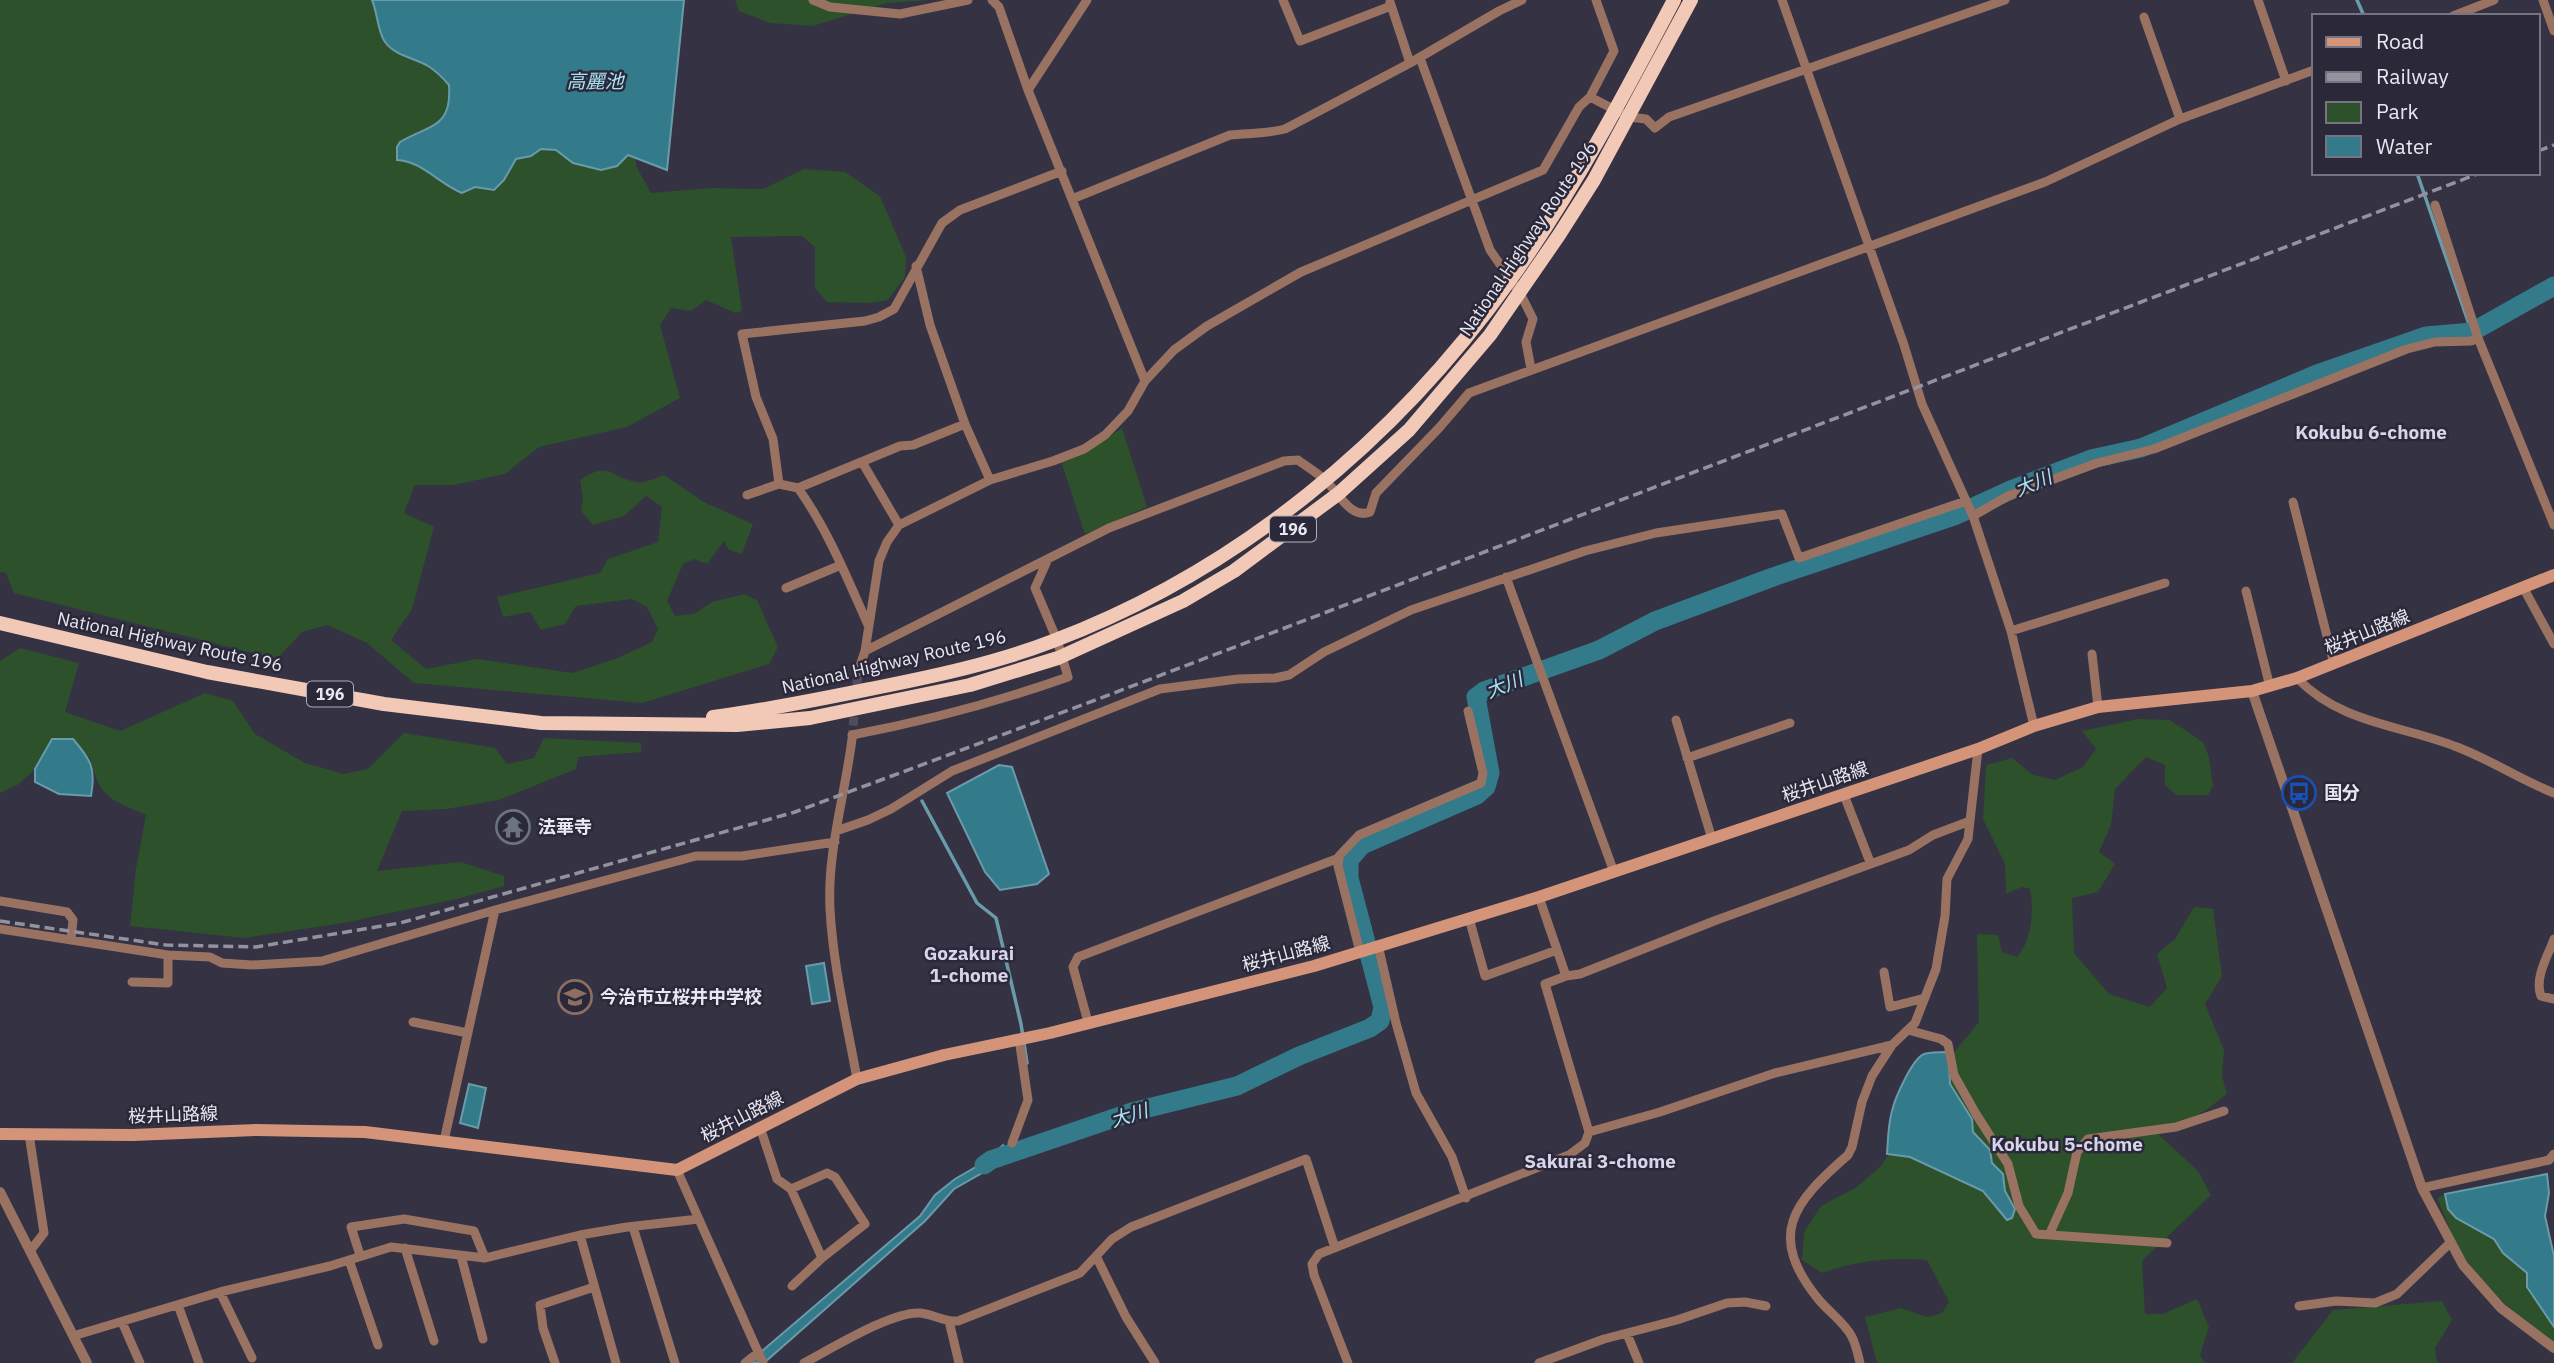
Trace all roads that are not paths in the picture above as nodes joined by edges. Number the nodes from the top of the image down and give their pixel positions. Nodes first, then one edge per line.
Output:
1 (813, 0) edge
2 (968, 0) edge
3 (992, 0) edge
4 (1087, 0) edge
5 (1283, 0) edge
6 (1522, 0) edge
7 (1596, 0) edge
8 (1674, 0) edge
9 (1691, 0) edge
10 (1782, 0) edge
11 (2005, 0) edge
12 (2258, 0) edge
13 (2494, 0) edge
14 (2543, 0) edge
15 (1390, 3) edge
16 (1979, 5) edge
17 (2459, 14) edge
18 (2144, 16) dead end
19 (2554, 31) edge
20 (1420, 58) junction
21 (1410, 63) junction
22 (1806, 69) junction
23 (2312, 71) edge
24 (2286, 81) junction
25 (1028, 90) junction
26 (1590, 97) junction
27 (1622, 114) junction
28 (2180, 119) junction
29 (1062, 171) junction
30 (1072, 199) junction
31 (1471, 200) junction
32 (2435, 205) dead end
33 (1869, 248) junction
34 (916, 266) junction
35 (1510, 280) junction
36 (1520, 293) junction
37 (2478, 338) junction
38 (1531, 369) junction
39 (1145, 381) junction
40 (965, 424) junction
41 (862, 461) junction
42 (990, 480) junction
43 (1326, 480) junction
44 (779, 484) junction
45 (798, 488) junction
46 (1338, 494) junction
47 (747, 495) dead end
48 (1966, 501) junction
49 (2293, 502) dead end
50 (1973, 516) junction
51 (899, 524) junction
52 (2554, 524) edge
53 (1049, 558) junction
54 (841, 565) junction
55 (2554, 575) edge
56 (1506, 578) junction
57 (2165, 583) dead end
58 (786, 588) dead end
59 (2524, 589) junction
60 (2246, 591) dead end
61 (0, 623) edge
62 (869, 627) junction
63 (2011, 631) junction
64 (1057, 640) junction
65 (2554, 644) edge
66 (865, 651) junction
67 (2092, 654) dead end
68 (1063, 656) junction
69 (2334, 664) junction
70 (858, 672) tunnel mouth
71 (2297, 678) junction
72 (2270, 687) junction
73 (2252, 691) junction
74 (2098, 707) junction
75 (1468, 711) dead end
76 (1676, 720) dead end
77 (1790, 723) dead end
78 (666, 724) junction
79 (2034, 726) junction
80 (1978, 749) junction
81 (1687, 758) junction
82 (2554, 793) edge
83 (1844, 795) junction
84 (1970, 821) junction
85 (836, 831) junction
86 (1712, 839) junction
87 (835, 842) junction
88 (1339, 858) junction
89 (1870, 863) junction
90 (1614, 872) junction
91 (1539, 897) junction
92 (0, 901) edge
93 (495, 910) junction
94 (1469, 918) junction
95 (0, 929) edge
96 (71, 939) junction
97 (2554, 939) edge
98 (1378, 945) junction
99 (1557, 950) junction
100 (1360, 951) junction
101 (168, 955) junction
102 (1884, 972) dead end
103 (1566, 975) junction
104 (132, 982) dead end
105 (1925, 998) junction
106 (2554, 999) edge
107 (413, 1022) dead end
108 (1088, 1022) junction
109 (1908, 1030) junction
110 (468, 1033) junction
111 (1019, 1039) junction
112 (1892, 1045) junction
113 (857, 1079) junction
114 (2224, 1111) dead end
115 (760, 1126) junction
116 (1589, 1132) junction
117 (0, 1134) edge
118 (29, 1134) junction
119 (444, 1141) junction
120 (1012, 1143) dead end
121 (2554, 1154) edge
122 (677, 1170) junction
123 (2422, 1188) junction
124 (791, 1189) junction
125 (0, 1192) edge
126 (1466, 1198) junction
127 (699, 1219) junction
128 (633, 1227) junction
129 (580, 1235) junction
130 (2049, 1235) junction
131 (2451, 1242) junction
132 (2166, 1243) dead end
133 (405, 1248) junction
134 (1335, 1248) junction
135 (30, 1251) junction
136 (360, 1255) junction
137 (461, 1256) junction
138 (1096, 1256) junction
139 (485, 1258) junction
140 (822, 1258) junction
141 (349, 1260) junction
142 (792, 1286) dead end
143 (594, 1287) junction
144 (220, 1292) junction
145 (178, 1305) junction
146 (1766, 1306) dead end
147 (2299, 1306) dead end
148 (949, 1321) junction
149 (122, 1322) junction
150 (1627, 1334) junction
151 (73, 1336) junction
152 (483, 1339) dead end
153 (434, 1341) dead end
154 (378, 1345) dead end
155 (2554, 1348) edge
156 (759, 1352) junction
157 (252, 1358) dead end
158 (87, 1363) edge
159 (140, 1363) edge
160 (199, 1363) edge
161 (555, 1363) edge
162 (616, 1363) edge
163 (675, 1363) edge
164 (745, 1363) edge
165 (763, 1363) edge
166 (804, 1363) edge
167 (960, 1363) edge
168 (1155, 1363) edge
169 (1348, 1363) edge
170 (1539, 1363) edge
171 (1639, 1363) edge
172 (1860, 1363) edge

1 - 2 street
3 - 25 street
4 - 25 street
5 - 15 street
6 - 20 street
7 - 26 street
8 - 27 highway, National Highway Route 196 / 196
9 - 27 highway, National Highway Route 196 / 196
10 - 22 street
11 - 16 street
12 - 24 street
13 - 17 street
14 - 19 street
15 - 21 street
16 - 22 street
18 - 28 street
20 - 21 street
20 - 31 street
21 - 30 street
22 - 27 street
22 - 33 street
23 - 24 street
24 - 28 street
25 - 29 street
26 - 27 street
26 - 31 street
27 - 35 highway, National Highway Route 196 / 196
27 - 36 highway, National Highway Route 196 / 196
28 - 33 street
29 - 30 street
29 - 34 street
30 - 39 street
31 - 35 street
31 - 39 street
32 - 37 street
33 - 38 street
33 - 48 street
34 - 40 street
34 - 44 street
35 - 36 street
35 - 43 highway, National Highway Route 196 / 196
36 - 38 street
36 - 46 highway, National Highway Route 196 / 196
37 - 50 street
37 - 52 street
38 - 46 street
39 - 42 street
40 - 41 street
40 - 42 street
41 - 45 street
41 - 51 street
42 - 51 street
43 - 46 street
43 - 53 street
43 - 64 highway, National Highway Route 196 / 196
44 - 45 street
44 - 47 street
45 - 54 street
46 - 68 highway, National Highway Route 196 / 196
48 - 50 street
48 - 56 street
49 - 69 street
50 - 63 street
51 - 62 street
53 - 64 street
53 - 66 street
54 - 58 street
54 - 62 street
55 - 59 main road, 桜井山路線
56 - 85 street
56 - 90 street
57 - 63 street
59 - 65 street
59 - 69 main road, 桜井山路線
60 - 72 street
61 - 78 highway, National Highway Route 196 / 196
62 - 66 street
63 - 79 street
64 - 68 street
64 - 78 highway, National Highway Route 196 / 196
66 - 70 street
67 - 74 street
68 - 78 highway, National Highway Route 196 / 196
68 - 85 street
69 - 71 main road, 桜井山路線
71 - 72 main road, 桜井山路線
71 - 82 street
72 - 73 main road, 桜井山路線
73 - 74 main road, 桜井山路線
73 - 123 street
74 - 79 main road, 桜井山路線
75 - 88 street
76 - 81 street
77 - 81 street
79 - 80 main road, 桜井山路線
80 - 83 main road, 桜井山路線
80 - 84 street
81 - 86 street
83 - 86 main road, 桜井山路線
83 - 89 street
84 - 89 street
84 - 105 street
85 - 87 street
86 - 90 main road, 桜井山路線
87 - 93 street
87 - 113 street
88 - 100 street
88 - 108 street
89 - 103 street
90 - 91 main road, 桜井山路線
91 - 94 main road, 桜井山路線
91 - 99 street
92 - 96 street
93 - 101 street
93 - 110 street
94 - 98 main road, 桜井山路線
94 - 99 street
95 - 96 street
96 - 101 street
97 - 106 street
98 - 100 main road, 桜井山路線
98 - 126 street
99 - 103 street
100 - 108 main road, 桜井山路線
101 - 104 street
102 - 105 street
103 - 116 street
105 - 109 street
107 - 110 street
108 - 111 main road, 桜井山路線
109 - 112 street
109 - 130 street
110 - 119 street
111 - 113 main road, 桜井山路線
111 - 120 street
112 - 116 street
112 - 172 street
113 - 115 main road, 桜井山路線
114 - 130 street
115 - 122 main road, 桜井山路線
115 - 124 street
116 - 126 street
117 - 118 main road, 桜井山路線
118 - 119 main road, 桜井山路線
118 - 135 street
119 - 122 main road, 桜井山路線
121 - 123 street
122 - 127 street
123 - 131 street
124 - 140 street
124 - 140 street
125 - 135 street
126 - 134 street
127 - 128 street
127 - 156 street
128 - 129 street
128 - 163 street
129 - 139 street
129 - 143 street
130 - 132 street
131 - 147 street
131 - 155 street
133 - 136 street
133 - 137 street
133 - 153 street
134 - 138 street
134 - 169 street
135 - 151 street
136 - 139 street
136 - 141 street
137 - 139 street
137 - 152 street
138 - 148 street
138 - 168 street
140 - 142 street
141 - 144 street
141 - 154 street
143 - 161 street
143 - 162 street
144 - 145 street
144 - 157 street
145 - 149 street
145 - 160 street
146 - 150 street
148 - 166 street
148 - 167 street
149 - 151 street
149 - 159 street
150 - 170 street
150 - 171 street
151 - 158 street
156 - 164 street
156 - 165 street

